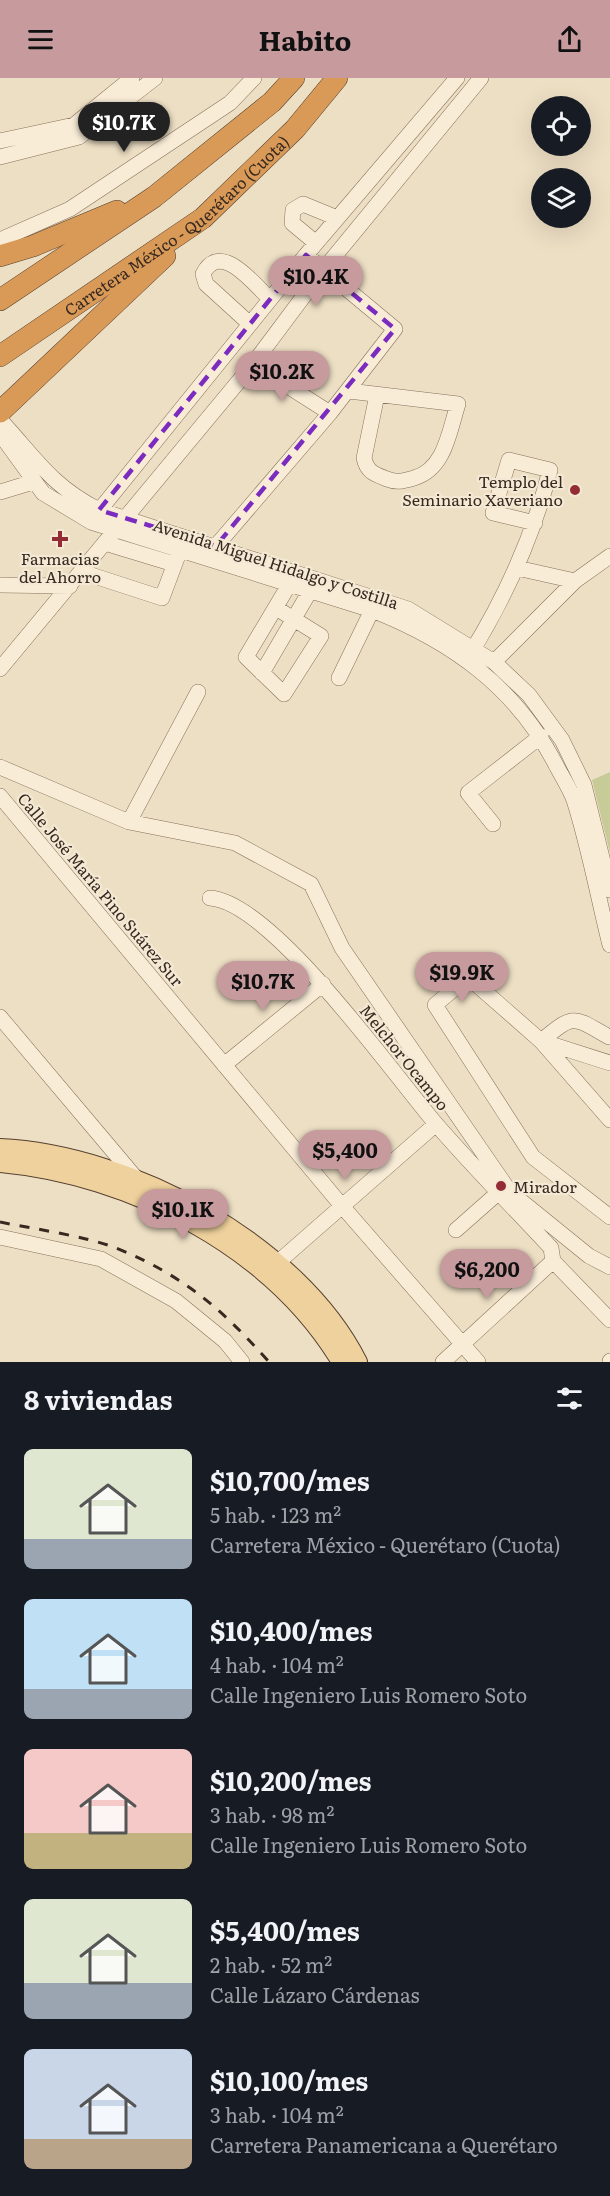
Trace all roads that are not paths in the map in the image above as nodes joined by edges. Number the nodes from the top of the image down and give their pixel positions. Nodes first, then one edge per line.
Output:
1 (132, 78) edge
2 (155, 78) edge
3 (254, 78) edge
4 (294, 78) edge
5 (337, 78) edge
6 (457, 78) edge
7 (481, 78) edge
8 (77, 131) junction
9 (0, 141) edge
10 (0, 157) edge
11 (154, 197) junction
12 (203, 218) junction
13 (337, 218) junction
14 (0, 240) edge
15 (311, 249) junction
16 (0, 256) edge
17 (324, 270) junction
18 (270, 299) junction
19 (0, 300) edge
20 (250, 324) junction
21 (0, 356) edge
22 (253, 364) junction
23 (349, 391) junction
24 (377, 394) junction
25 (0, 412) edge
26 (330, 413) junction
27 (0, 420) edge
28 (0, 426) edge
29 (33, 482) junction
30 (0, 492) edge
31 (95, 516) junction
32 (127, 517) junction
33 (535, 523) junction
34 (116, 530) junction
35 (105, 543) junction
36 (216, 546) junction
37 (610, 556) edge
38 (177, 557) junction
39 (517, 568) junction
40 (82, 572) junction
41 (293, 579) junction
42 (575, 582) junction
43 (0, 585) edge
44 (70, 586) junction
45 (310, 591) junction
46 (276, 608) junction
47 (372, 610) junction
48 (295, 621) junction
49 (470, 654) junction
50 (494, 662) junction
51 (0, 669) edge
52 (262, 673) junction
53 (339, 678) dead end
54 (198, 692) dead end
55 (541, 736) junction
56 (0, 767) edge
57 (0, 796) edge
58 (129, 822) junction
59 (493, 824) dead end
60 (610, 890) edge
61 (210, 898) dead end
62 (605, 905) edge
63 (610, 945) edge
64 (323, 984) junction
65 (0, 1017) edge
66 (609, 1037) edge
67 (541, 1041) junction
68 (610, 1063) edge
69 (224, 1065) junction
70 (610, 1120) edge
71 (436, 1124) junction
72 (0, 1148) edge
73 (0, 1163) edge
74 (135, 1178) junction
75 (499, 1192) junction
76 (342, 1206) junction
77 (610, 1217) edge
78 (456, 1230) dead end
79 (0, 1237) edge
80 (553, 1261) junction
81 (276, 1264) junction
82 (610, 1267) edge
83 (610, 1320) edge
84 (225, 1341) junction
85 (462, 1344) junction
86 (227, 1362) edge
87 (242, 1362) edge
88 (340, 1362) edge
89 (358, 1362) edge
90 (443, 1362) edge
91 (478, 1362) edge

1 - 8 street
2 - 8 street
3 - 14 street
4 - 11 highway, Carretera México - Querétaro (Cuota)
5 - 12 highway, Carretera México - Querétaro (Cuota)
6 - 13 street
7 - 17 street
8 - 9 street
8 - 10 street
11 - 16 highway
11 - 19 highway, Carretera México - Querétaro (Cuota)
12 - 21 highway, Carretera México - Querétaro (Cuota)
12 - 25 highway
13 - 15 street
13 - 15 street
15 - 17 street
15 - 18 street
17 - 22 street
17 - 23 street
18 - 20 street
18 - 20 street
20 - 31 street
22 - 26 street
22 - 32 street
23 - 24 street
23 - 26 street
24 - 24 street
26 - 36 street
27 - 31 street, Avenida Miguel Hidalgo y Costilla
28 - 29 street, Avenida Miguel Hidalgo y Costilla
29 - 30 street
29 - 31 street, Avenida Miguel Hidalgo y Costilla
31 - 32 street, Avenida Miguel Hidalgo y Costilla
31 - 34 street, Avenida Miguel Hidalgo y Costilla
32 - 34 street
32 - 36 street, Avenida Miguel Hidalgo y Costilla
33 - 33 street
33 - 39 street
34 - 35 street
34 - 38 street, Avenida Miguel Hidalgo y Costilla
35 - 38 street
35 - 40 street
36 - 41 street, Avenida Miguel Hidalgo y Costilla
37 - 42 street
38 - 40 street
38 - 41 street, Avenida Miguel Hidalgo y Costilla
39 - 42 street
39 - 49 street
40 - 44 street
41 - 45 street, Avenida Miguel Hidalgo y Costilla
41 - 46 street
41 - 49 street, Avenida Miguel Hidalgo y Costilla
42 - 50 street
43 - 44 street
44 - 51 street
45 - 47 street, Avenida Miguel Hidalgo y Costilla
45 - 48 street
46 - 48 street
46 - 52 street
47 - 49 street, Avenida Miguel Hidalgo y Costilla
47 - 53 street
48 - 52 street
48 - 52 street
49 - 50 street, Avenida Miguel Hidalgo y Costilla
49 - 55 street, Avenida Miguel Hidalgo y Costilla
50 - 60 street, Avenida Miguel Hidalgo y Costilla
54 - 58 street
55 - 59 street
55 - 62 street, Avenida Miguel Hidalgo y Costilla
56 - 58 street
57 - 69 street, Calle José María Pino Suárez Sur
58 - 82 street
61 - 64 street, Melchor Ocampo
62 - 63 street, Avenida Miguel Hidalgo y Costilla
64 - 69 street
64 - 71 street, Melchor Ocampo
65 - 74 street
66 - 67 street
67 - 68 street
67 - 70 street
67 - 77 street
69 - 76 street, Calle José María Pino Suárez Sur
71 - 75 street, Melchor Ocampo
71 - 76 street
72 - 74 main road
73 - 88 main road
74 - 81 main road
75 - 78 street
75 - 80 street, Melchor Ocampo
76 - 81 street
76 - 85 street, Calle José María Pino Suárez Sur
79 - 84 street
80 - 83 street, Melchor Ocampo
80 - 85 street
81 - 89 main road
84 - 86 street
84 - 87 street
85 - 90 street
85 - 91 street, Calle José María Pino Suárez Sur

